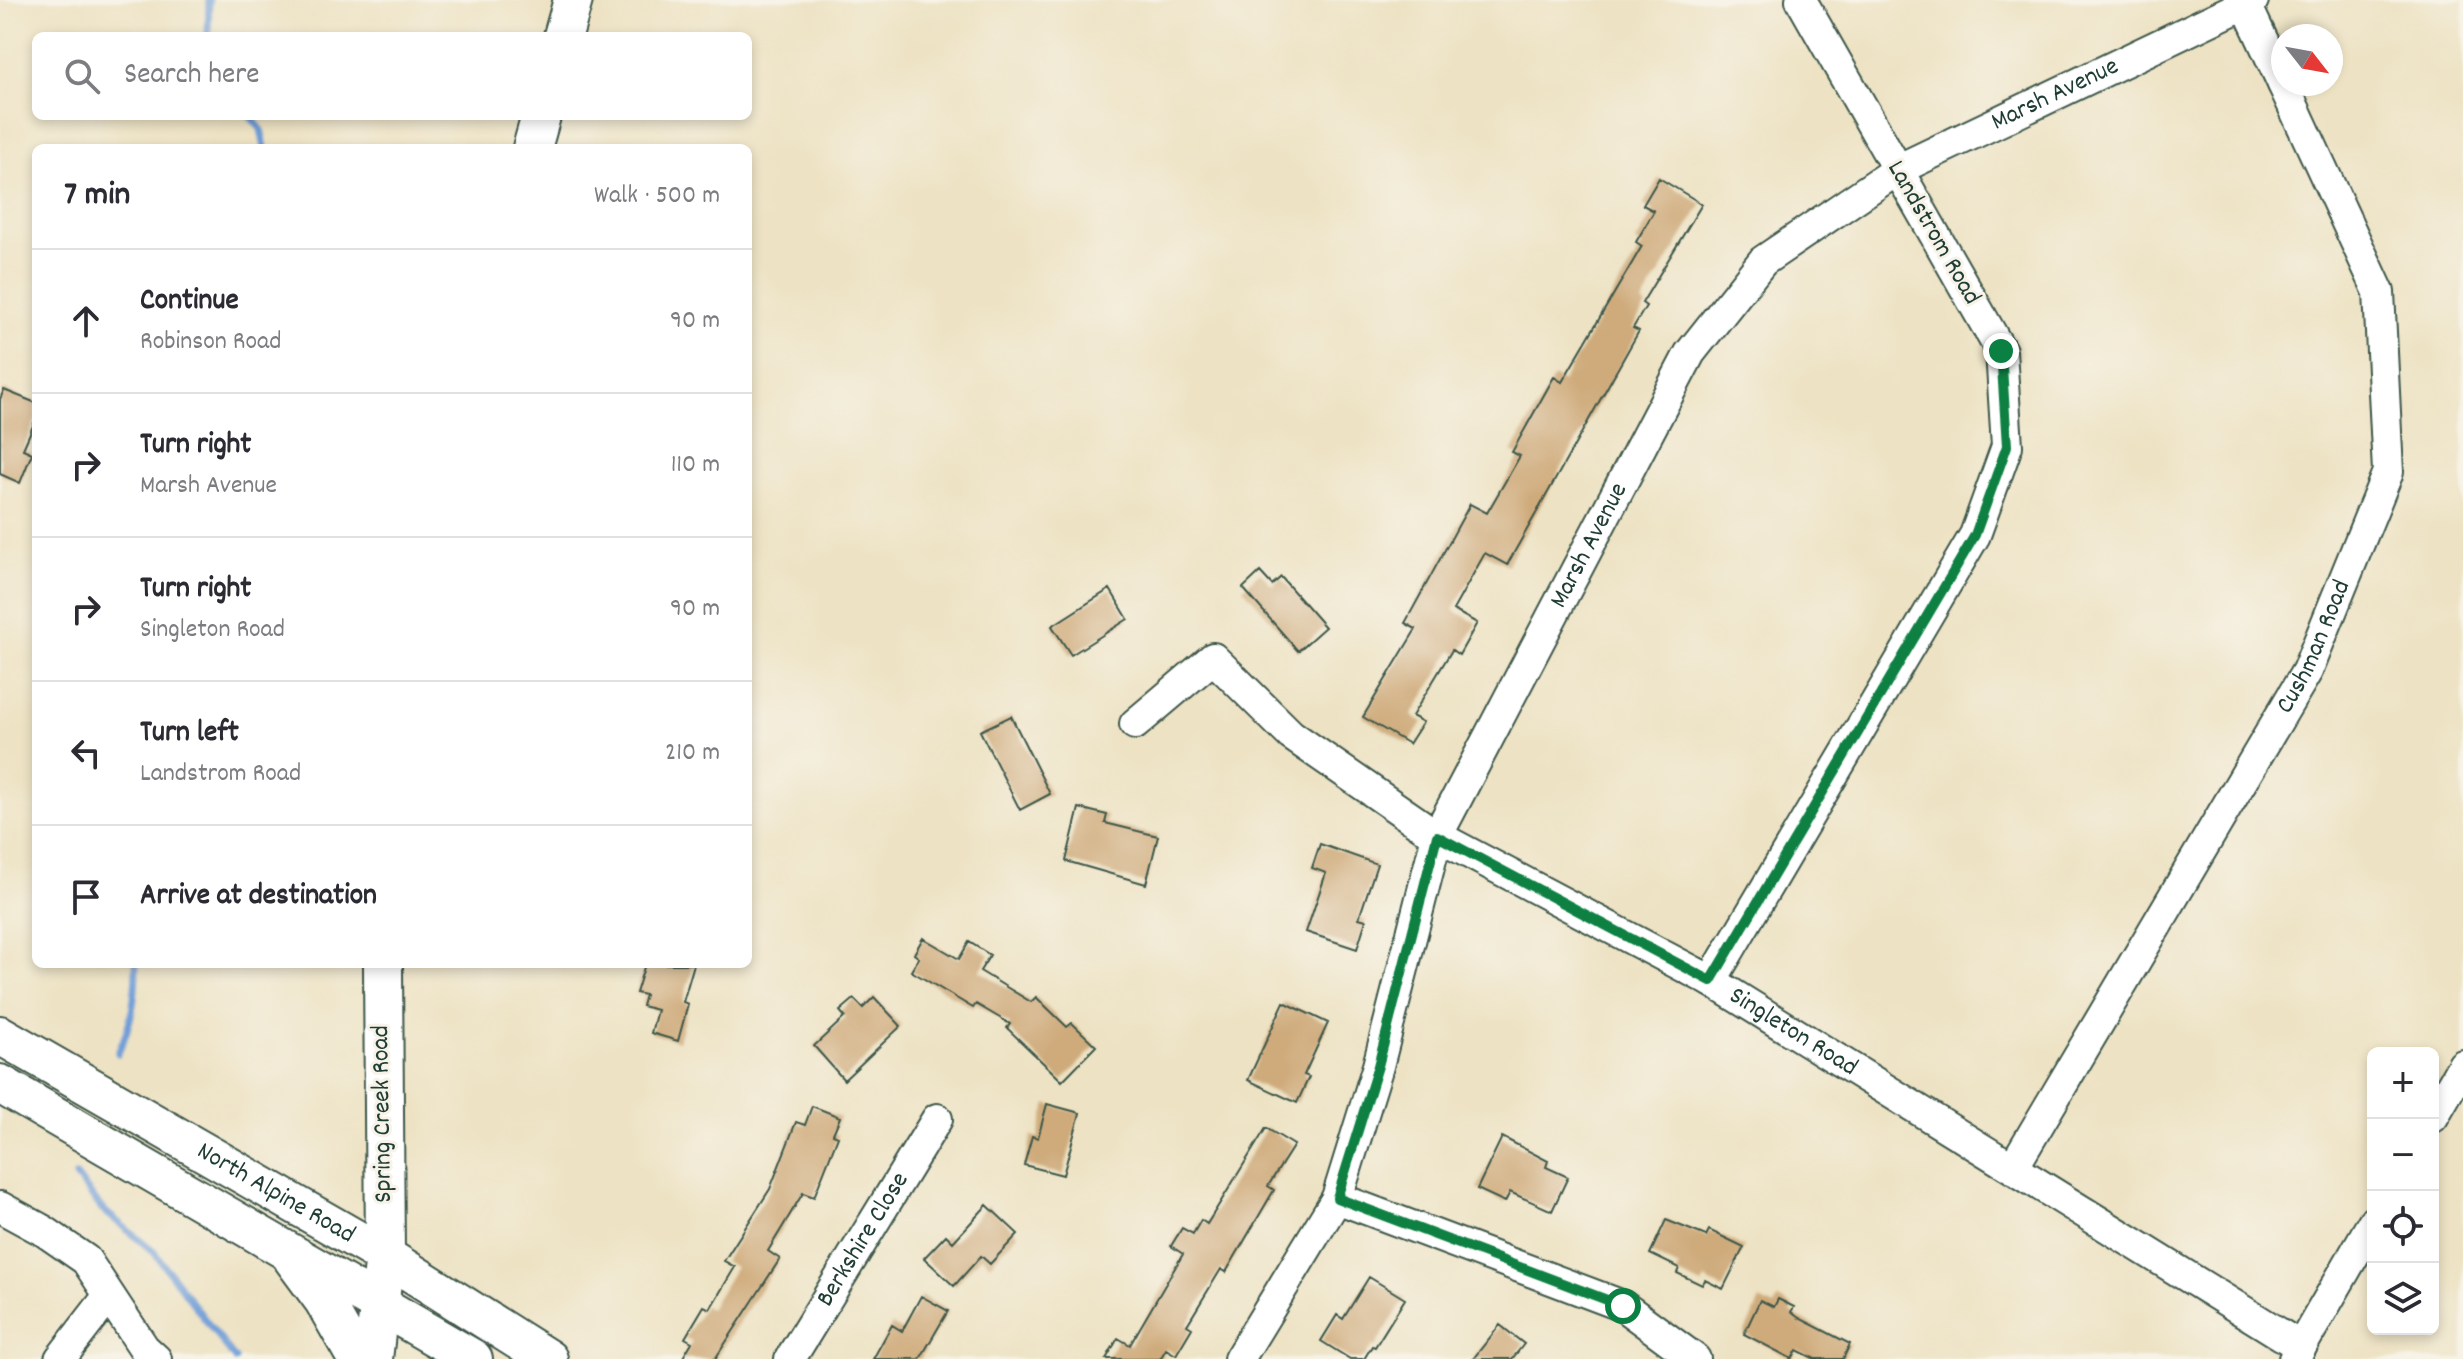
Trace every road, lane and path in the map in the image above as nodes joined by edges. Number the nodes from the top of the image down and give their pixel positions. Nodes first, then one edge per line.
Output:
1 (573, 0) edge
2 (1801, 0) edge
3 (2248, 1) edge
4 (564, 32) edge
5 (2271, 56) edge
6 (2289, 96) edge
7 (540, 120) edge
8 (533, 144) edge
9 (1897, 170) junction
10 (1135, 724) dead end
11 (1437, 836) junction
12 (383, 968) edge
13 (1711, 981) junction
14 (0, 1035) edge
15 (2463, 1065) edge
16 (0, 1084) edge
17 (2439, 1107) edge
18 (937, 1119) dead end
19 (2014, 1166) junction
20 (1337, 1198) junction
21 (0, 1207) edge
22 (2367, 1232) edge
23 (284, 1247) junction
24 (385, 1256) junction
25 (108, 1297) junction
26 (379, 1302) junction
27 (2298, 1353) edge
28 (60, 1359) edge
29 (156, 1359) edge
30 (357, 1359) edge
31 (373, 1359) edge
32 (473, 1359) edge
33 (548, 1359) edge
34 (790, 1359) edge
35 (1239, 1359) edge
36 (1695, 1359) edge

1 - 4 main road
2 - 9 street, Landstrom Road
3 - 5 street, Cushman Road
3 - 9 street, Marsh Avenue
6 - 19 street, Cushman Road
7 - 8 main road
9 - 11 street, Marsh Avenue
9 - 13 street, Landstrom Road
10 - 11 street, Singleton Road
11 - 13 street, Singleton Road
11 - 20 street, Marsh Avenue
12 - 24 main road, Spring Creek Road
13 - 19 street, Singleton Road
14 - 24 main road, North Alpine Road
15 - 17 street
16 - 23 main road, North Alpine Road
18 - 34 street, Berkshire Close
19 - 27 street, Singleton Road
20 - 35 street, Marsh Avenue
20 - 36 street
21 - 25 street
22 - 27 street
23 - 26 main road, North Alpine Road
23 - 30 main road
24 - 26 main road, Spring Creek Road
24 - 33 main road, North Alpine Road
25 - 28 street
25 - 29 street
26 - 31 main road, Spring Creek Road
26 - 32 main road, North Alpine Road

